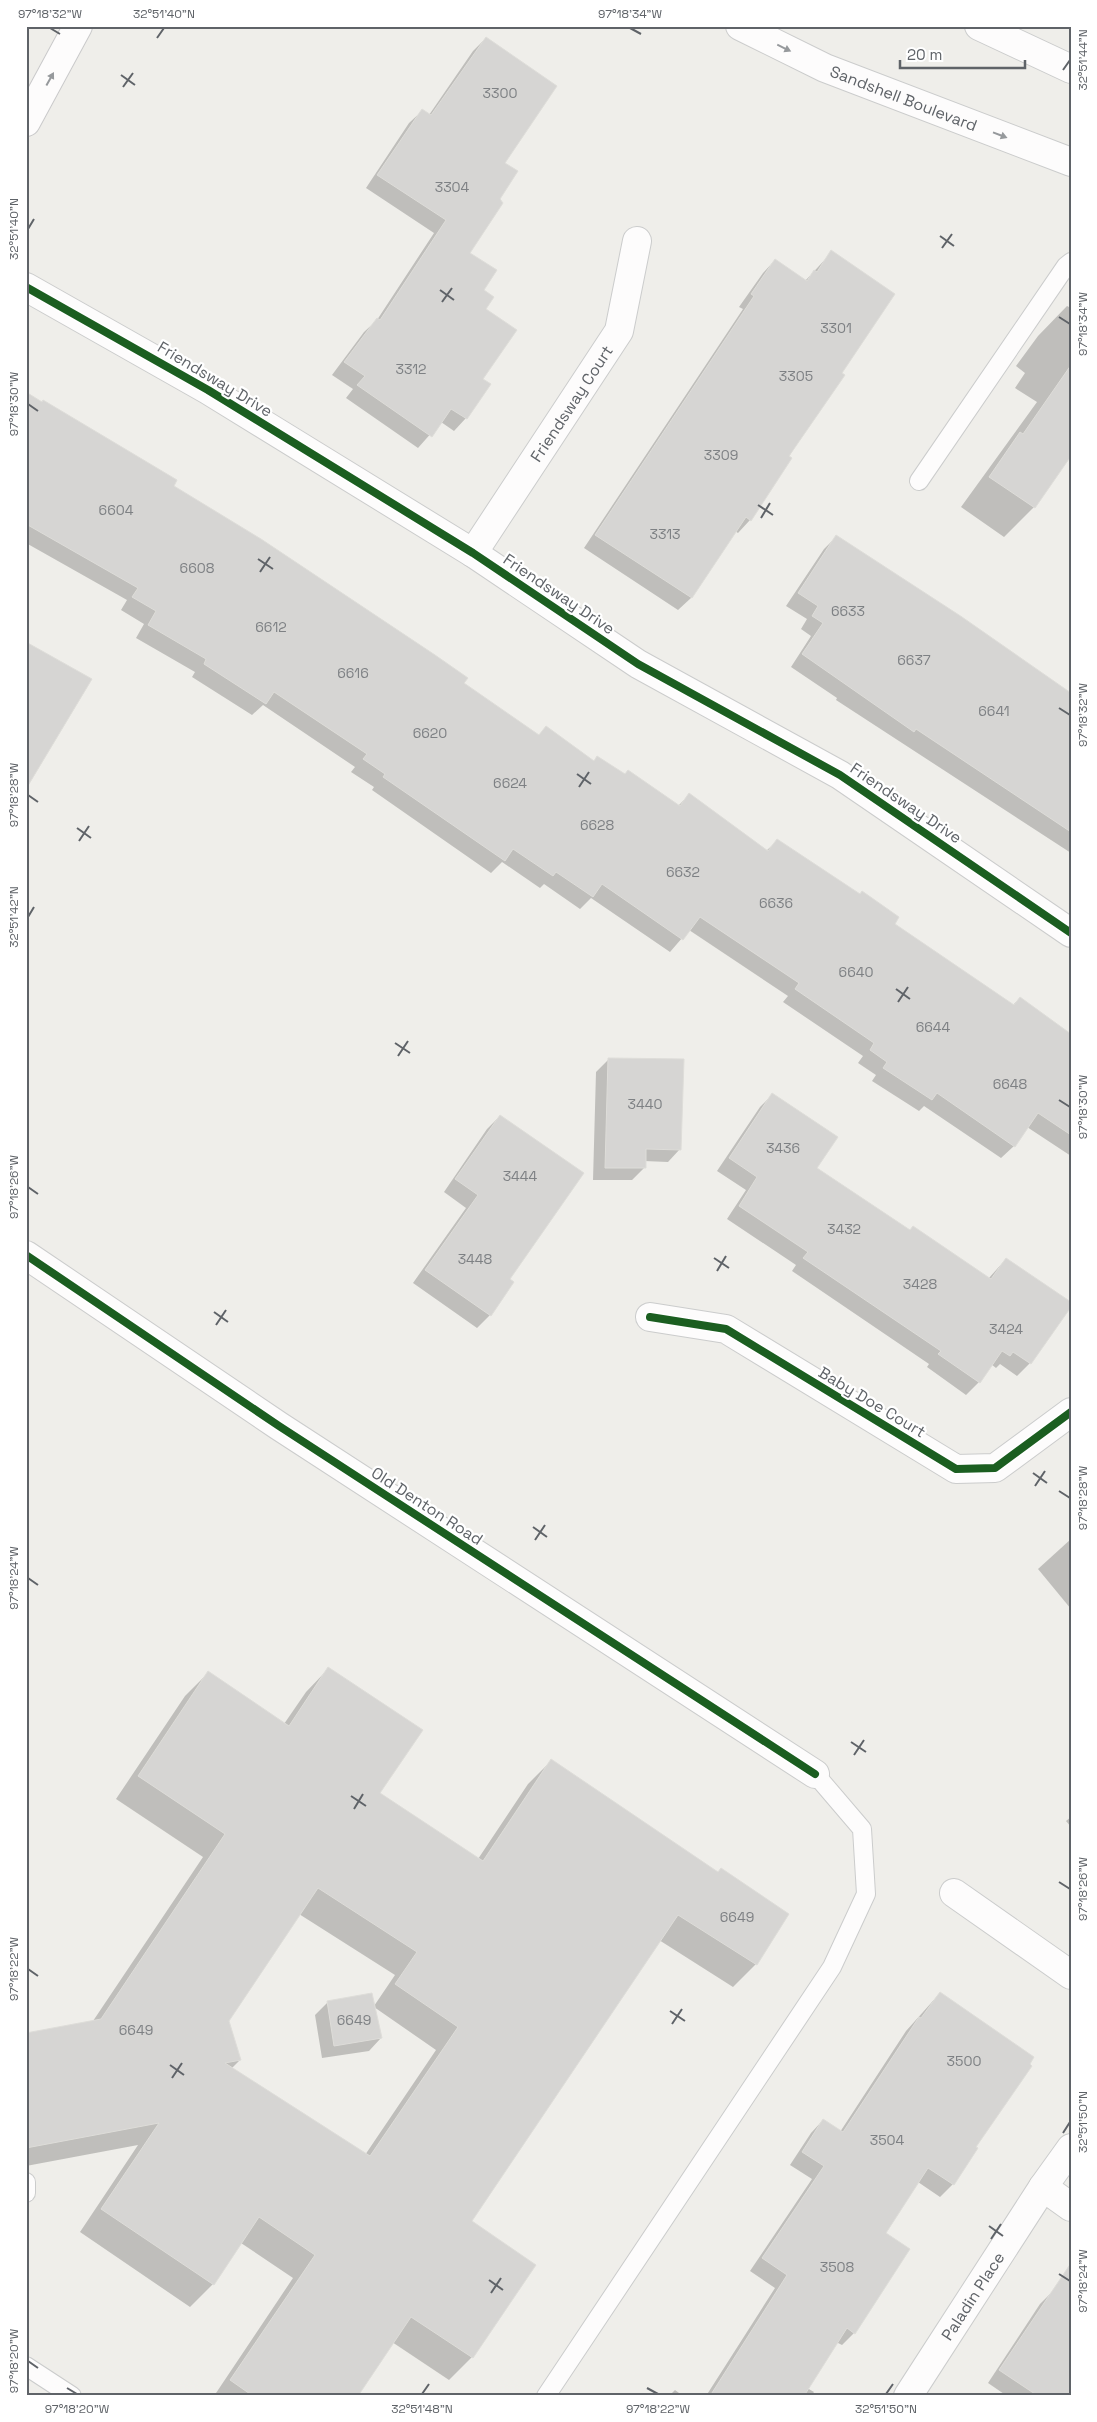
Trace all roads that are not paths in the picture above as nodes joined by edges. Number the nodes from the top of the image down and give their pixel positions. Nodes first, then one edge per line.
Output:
1 (78, 26) edge
2 (740, 26) edge
3 (979, 26) edge
4 (1071, 69) edge
5 (26, 122) edge
6 (1071, 162) edge
7 (637, 241) dead end
8 (1071, 262) edge
9 (26, 287) edge
10 (919, 481) dead end
11 (473, 553) junction
12 (1071, 933) edge
13 (26, 1255) edge
14 (650, 1317) dead end
15 (1071, 1412) edge
16 (815, 1774) joint
17 (954, 1893) dead end
18 (1071, 1975) edge
19 (1071, 2148) edge
20 (26, 2182) edge
21 (1043, 2187) junction
22 (26, 2193) edge
23 (1071, 2207) edge
24 (26, 2366) edge
25 (72, 2396) edge
26 (546, 2396) edge
27 (908, 2396) edge

5 -> 1 street
2 -> 6 street, Sandshell Boulevard
3 - 4 street
7 - 11 street, Friendsway Court
8 - 10 lane
9 - 11 street, Friendsway Drive
11 - 12 street, Friendsway Drive
13 - 16 street, Old Denton Road
14 - 15 street, Baby Doe Court
16 - 26 lane
17 - 18 street
19 - 21 street, Paladin Place
20 - 22 lane
21 - 23 street
21 - 27 street, Paladin Place
24 - 25 lane

